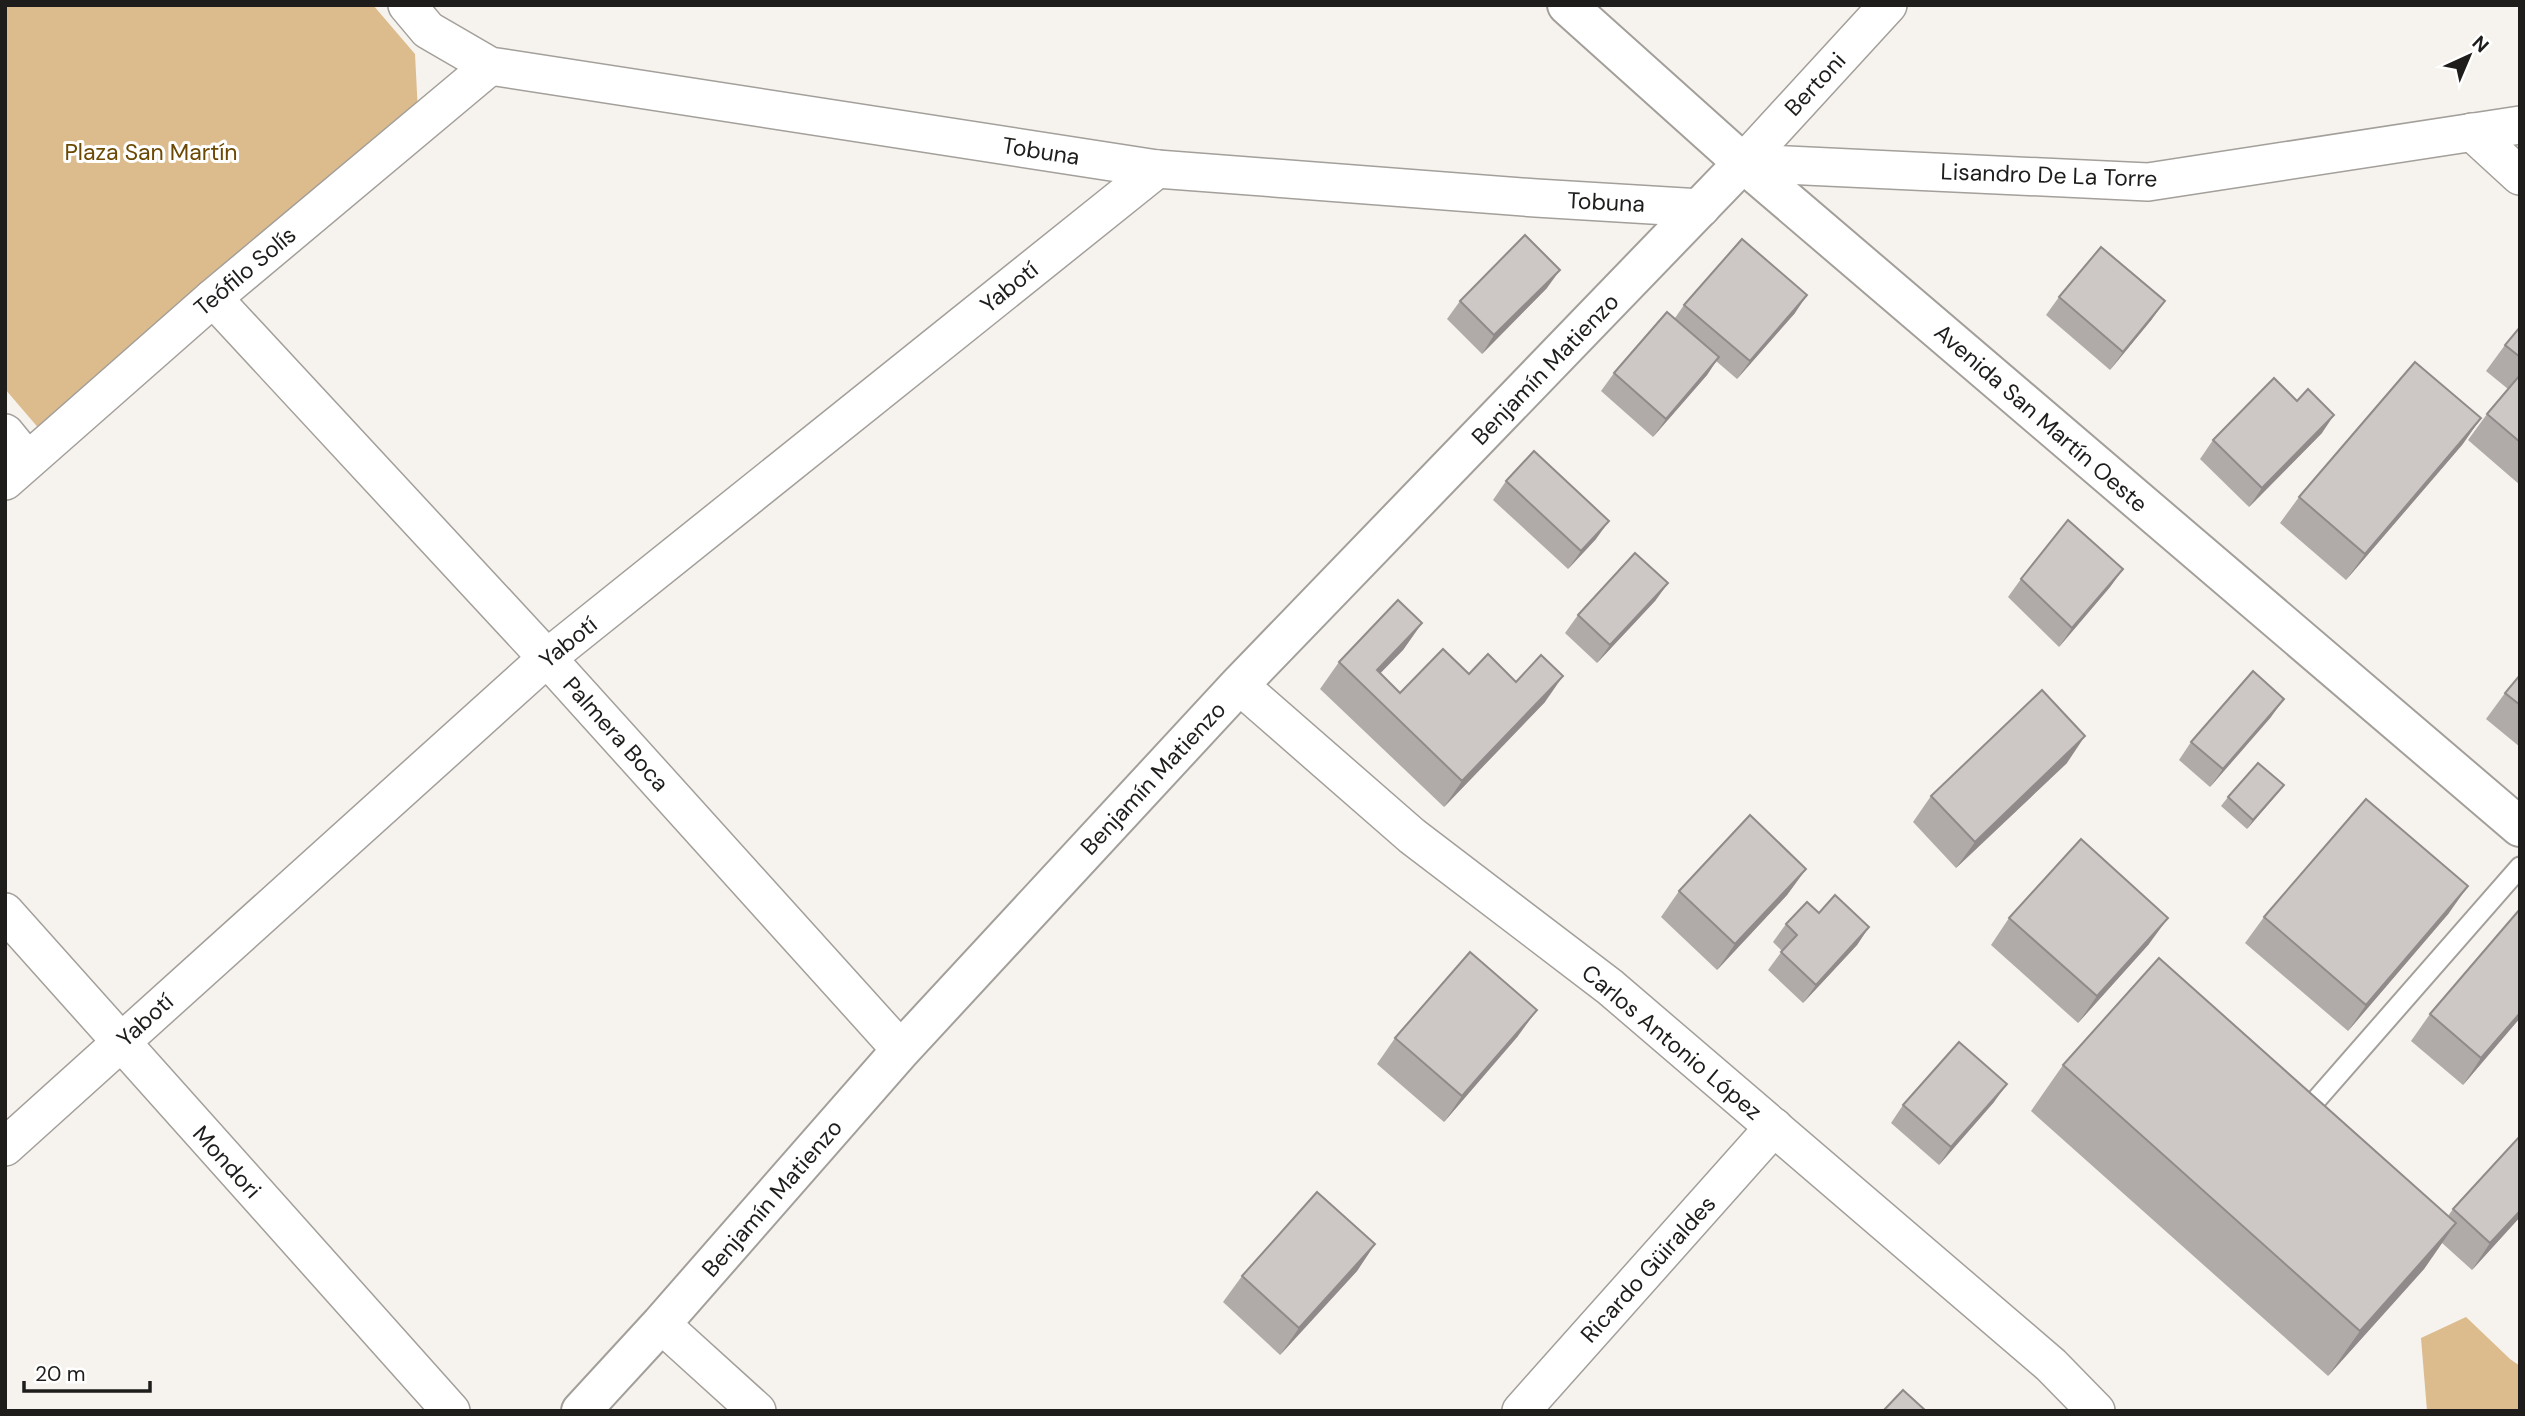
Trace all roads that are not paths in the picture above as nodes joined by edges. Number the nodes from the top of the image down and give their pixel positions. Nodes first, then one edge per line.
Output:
1 (407, 5) edge
2 (1567, 5) edge
3 (1888, 5) edge
4 (490, 66) junction
5 (2520, 125) edge
6 (2472, 132) junction
7 (1742, 163) junction
8 (1157, 169) junction
9 (2520, 176) edge
10 (1701, 208) junction
11 (213, 298) junction
12 (13, 458) edge
13 (547, 658) junction
14 (1239, 685) junction
15 (2520, 827) edge
16 (2520, 867) edge
17 (5, 912) edge
18 (120, 1043) junction
19 (901, 1050) junction
20 (2303, 1115) edge
21 (1774, 1127) junction
22 (5, 1147) edge
23 (661, 1324) junction
24 (451, 1411) edge
25 (581, 1411) edge
26 (757, 1411) edge
27 (1521, 1411) edge
28 (2096, 1411) edge

1 - 4 street, Tobuna
2 - 7 main road, Avenida San Martín Oeste
3 - 7 street, Bertoni
4 - 8 street, Tobuna
4 - 11 street, Teófilo Solís
5 - 6 street, Lisandro De La Torre
6 - 7 street, Lisandro De La Torre
6 - 9 street
7 - 10 main road, Benjamín Matienzo
7 - 15 main road, Avenida San Martín Oeste
8 - 10 street, Tobuna
8 - 13 street, Yabotí
10 - 14 main road, Benjamín Matienzo
11 - 12 street, Teófilo Solís
11 - 13 street, Palmera Boca
13 - 18 street, Yabotí
13 - 19 street, Palmera Boca
14 - 19 main road, Benjamín Matienzo
14 - 21 street, Carlos Antonio López
16 - 20 lane
17 - 18 street, Mondori
18 - 22 street, Yabotí
18 - 24 street, Mondori
19 - 23 main road, Benjamín Matienzo
21 - 27 street, Ricardo Güiraldes
21 - 28 street, Carlos Antonio López
23 - 25 main road, Benjamín Matienzo
23 - 26 street

